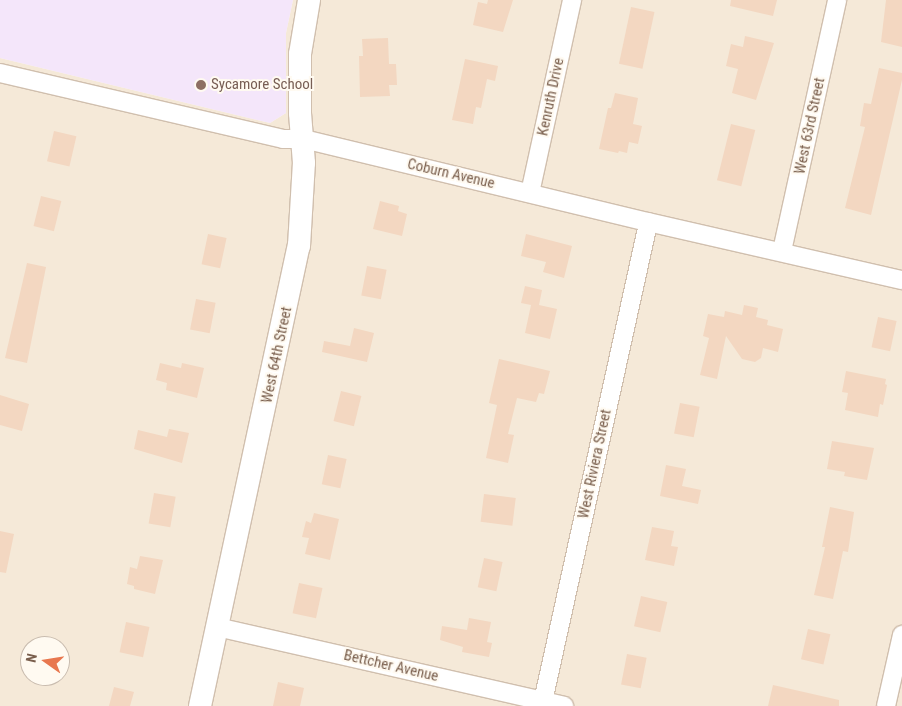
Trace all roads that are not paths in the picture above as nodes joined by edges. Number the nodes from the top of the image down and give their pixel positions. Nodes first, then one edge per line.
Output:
1 (308, 0) edge
2 (572, 0) edge
3 (837, 0) edge
4 (0, 74) edge
5 (304, 139) junction
6 (530, 193) junction
7 (648, 222) junction
8 (782, 251) junction
9 (902, 280) edge
10 (217, 627) junction
11 (902, 635) edge
12 (542, 704) edge
13 (200, 706) edge
14 (564, 706) edge
15 (886, 706) edge

1 - 5 street, West 64th Street
2 - 6 street, Kenruth Drive
3 - 8 street, West 63rd Street
4 - 5 street, Coburn Avenue
5 - 6 street, Coburn Avenue
5 - 10 street, West 64th Street
6 - 7 street, Coburn Avenue
7 - 8 street, Coburn Avenue
7 - 12 street, West Riviera Street
8 - 9 street, Coburn Avenue
10 - 12 street, Bettcher Avenue
10 - 13 street, West 64th Street
11 - 15 street
12 - 14 street, Bettcher Avenue

